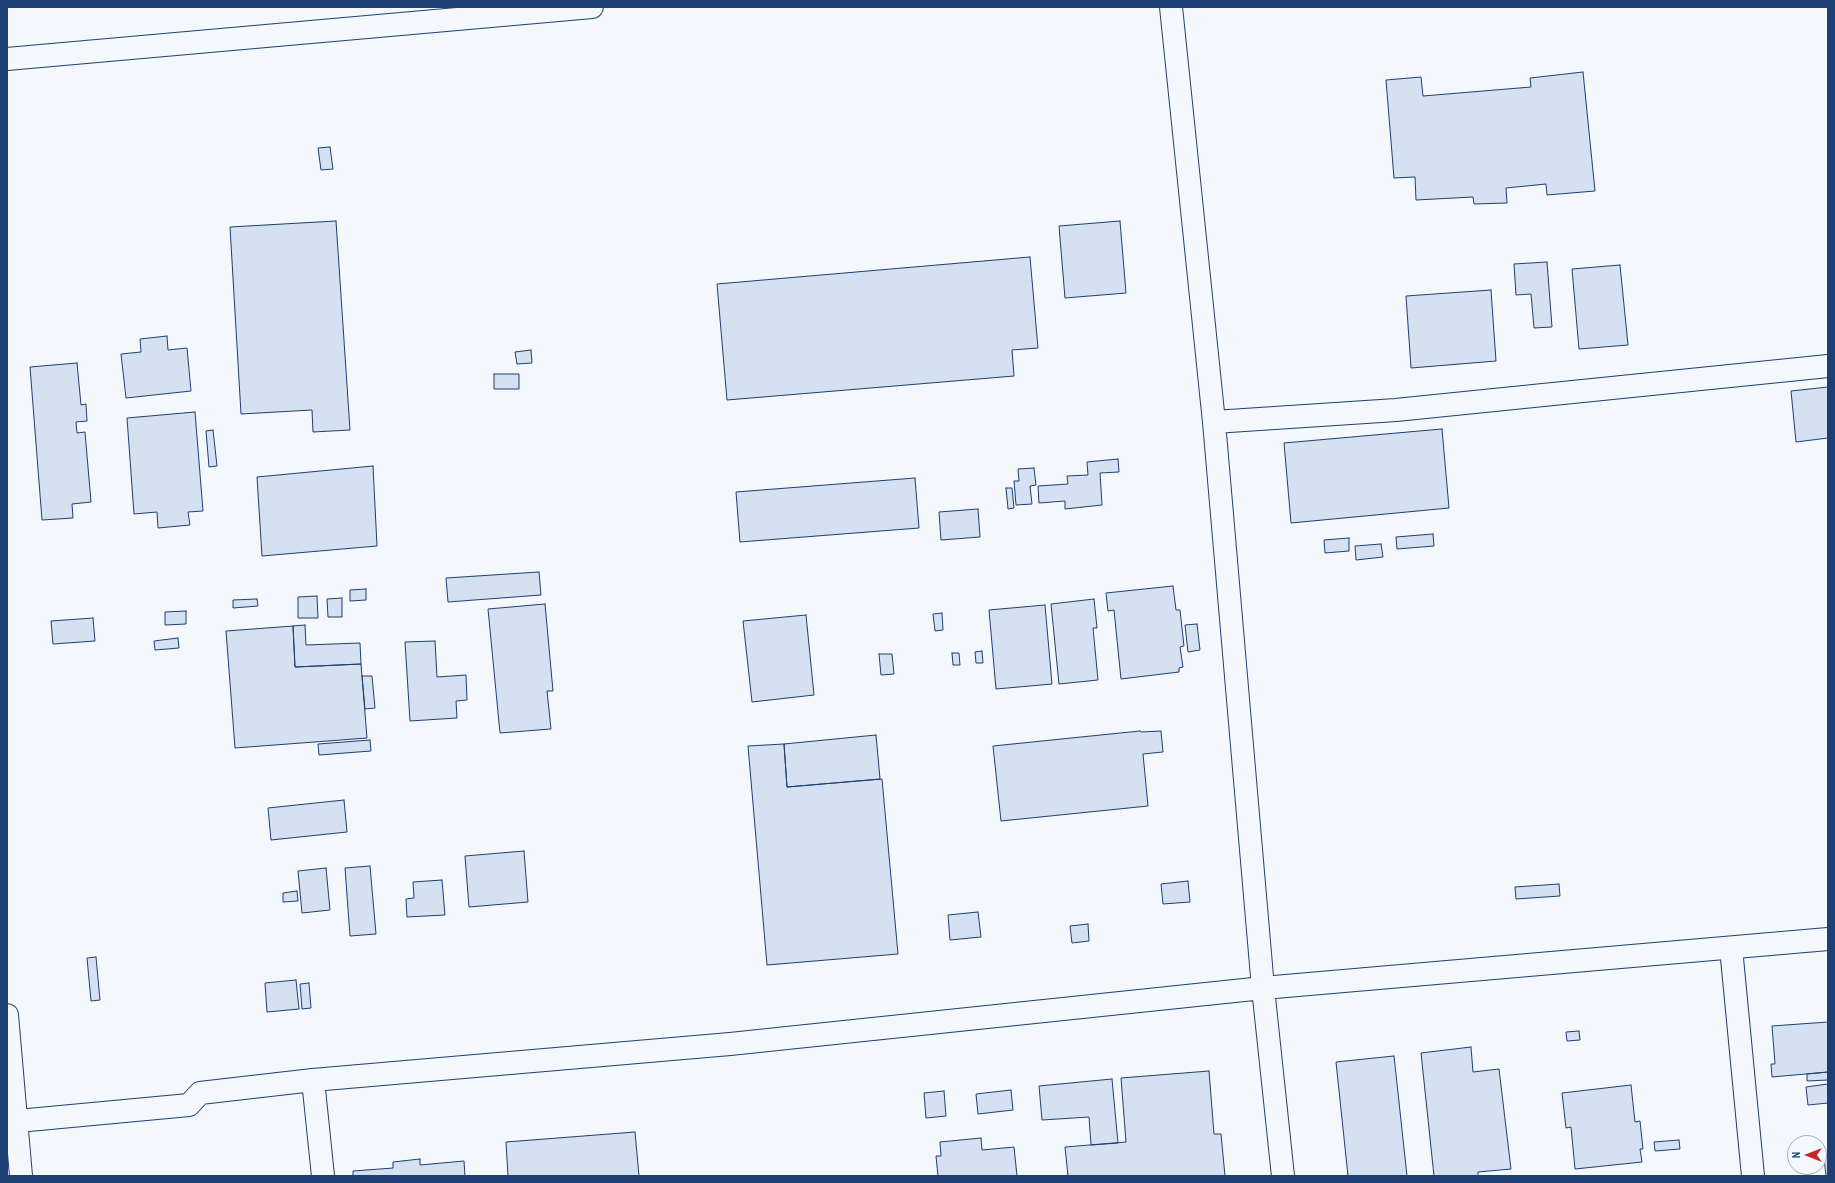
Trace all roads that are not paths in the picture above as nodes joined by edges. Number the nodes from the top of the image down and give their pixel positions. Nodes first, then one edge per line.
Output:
1 (592, 7) edge
2 (1171, 7) edge
3 (7, 59) edge
4 (1828, 366) edge
5 (1214, 422) junction
6 (1828, 939) edge
7 (1731, 948) junction
8 (1263, 988) junction
9 (7, 1015) edge
10 (313, 1080) junction
11 (12, 1121) edge
12 (22, 1176) edge
13 (323, 1176) edge
14 (1283, 1176) edge
15 (1754, 1176) edge

1 - 3 lane
2 - 5 lane
4 - 5 lane
5 - 8 lane
6 - 7 lane
7 - 8 lane
7 - 15 lane
8 - 10 lane
8 - 14 lane
9 - 11 lane
10 - 11 lane
10 - 13 lane
11 - 12 lane

